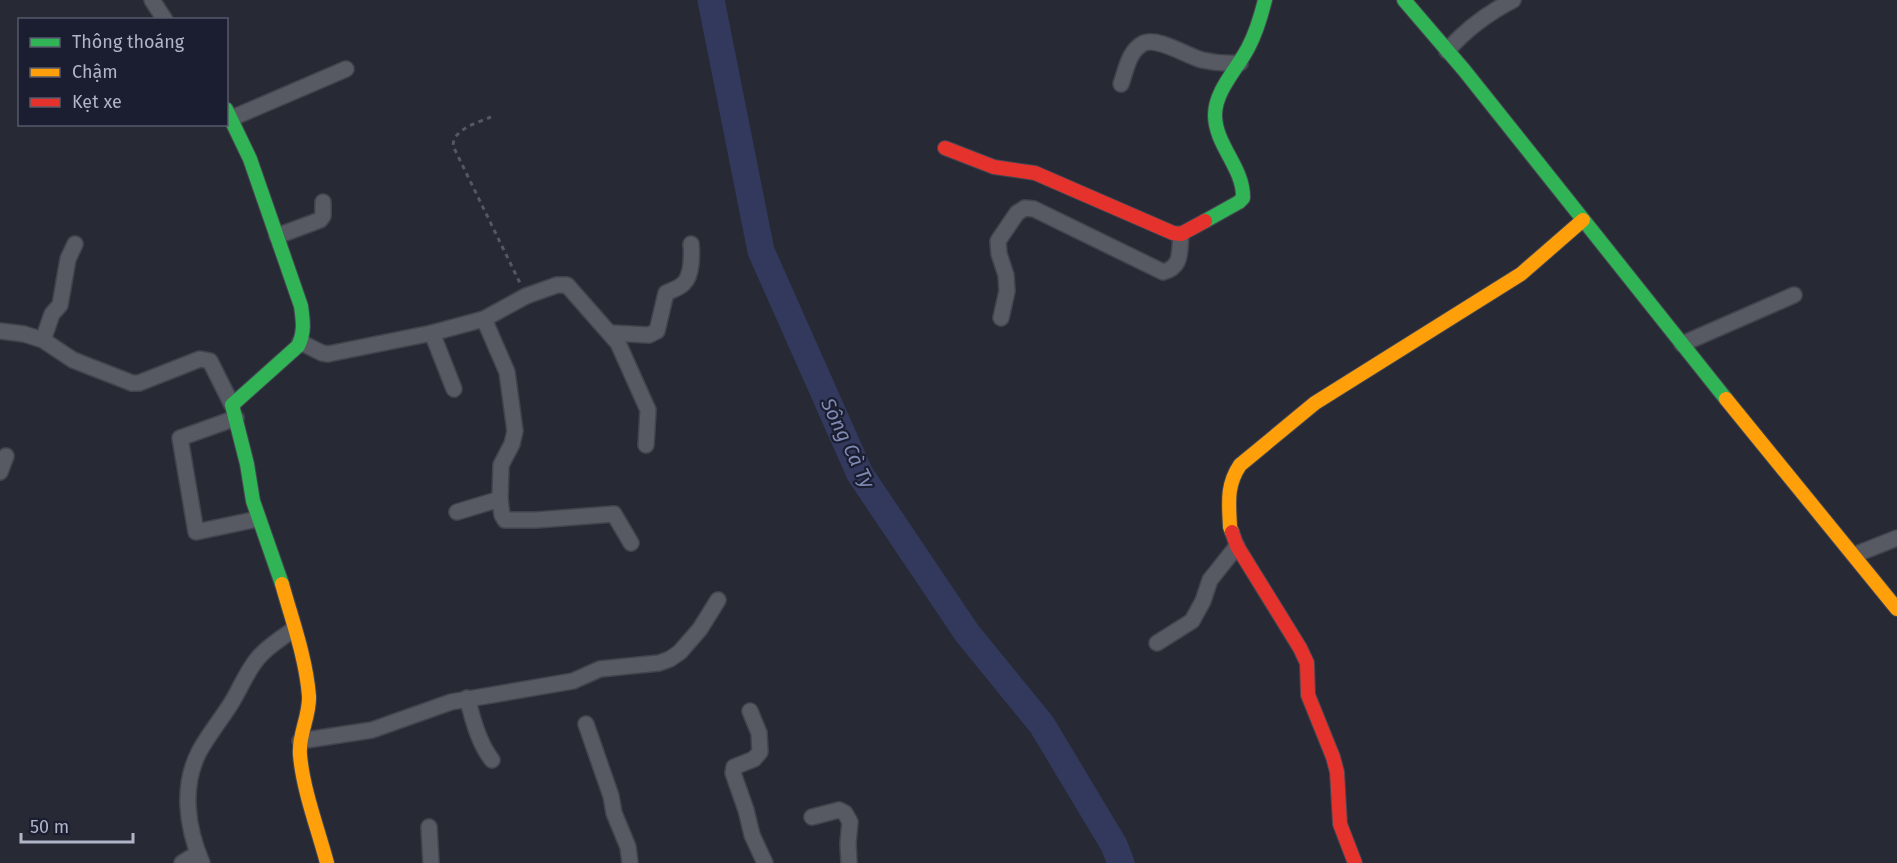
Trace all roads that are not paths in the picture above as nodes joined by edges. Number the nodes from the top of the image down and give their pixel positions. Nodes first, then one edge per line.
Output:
1 (153, 0) edge
2 (1265, 0) edge
3 (1404, 0) edge
4 (1513, 0) edge
5 (164, 18) edge
6 (1448, 51) junction
7 (1240, 63) junction
8 (346, 69) dead end
9 (1121, 84) dead end
10 (229, 113) edge
11 (945, 148) dead end
12 (323, 202) dead end
13 (1583, 220) junction
14 (1181, 234) junction
15 (278, 236) junction
16 (691, 243) dead end
17 (75, 244) dead end
18 (1794, 295) dead end
19 (1001, 318) dead end
20 (484, 320) junction
21 (0, 331) edge
22 (432, 333) junction
23 (611, 333) junction
24 (43, 340) junction
25 (300, 342) junction
26 (1682, 344) junction
27 (454, 389) dead end
28 (234, 411) junction
29 (646, 445) dead end
30 (6, 456) dead end
31 (0, 472) edge
32 (500, 499) junction
33 (457, 512) dead end
34 (258, 519) junction
35 (1897, 538) edge
36 (631, 543) dead end
37 (1237, 546) junction
38 (1854, 555) junction
39 (718, 600) dead end
40 (1897, 609) edge
41 (294, 629) junction
42 (1157, 643) dead end
43 (467, 698) junction
44 (750, 711) dead end
45 (586, 724) dead end
46 (300, 741) junction
47 (492, 760) dead end
48 (812, 817) dead end
49 (429, 827) dead end
50 (200, 858) edge
51 (182, 863) edge
52 (327, 863) edge
53 (431, 863) edge
54 (630, 863) edge
55 (765, 863) edge
56 (849, 863) edge
57 (1355, 863) edge

1 - 5 street
2 - 7 street
3 - 6 street
4 - 6 street
6 - 13 street
7 - 9 street
7 - 14 street
8 - 10 street
10 - 15 street
11 - 14 street
12 - 15 street
13 - 26 street
13 - 37 street
14 - 19 street
15 - 25 street
16 - 23 street
17 - 24 street
18 - 26 street
20 - 22 street
20 - 23 street
20 - 32 street
21 - 24 street
22 - 25 street
22 - 27 street
23 - 29 street
24 - 28 street
25 - 28 street
26 - 38 street
28 - 34 street
28 - 34 street
30 - 31 street
32 - 33 street
32 - 36 street
34 - 41 street
35 - 38 street
37 - 42 street
37 - 57 street
38 - 40 street
39 - 43 street
41 - 46 street
41 - 50 street
43 - 46 street
43 - 47 street
44 - 55 street
45 - 54 street
46 - 52 street
48 - 56 street
49 - 53 street
50 - 51 street

